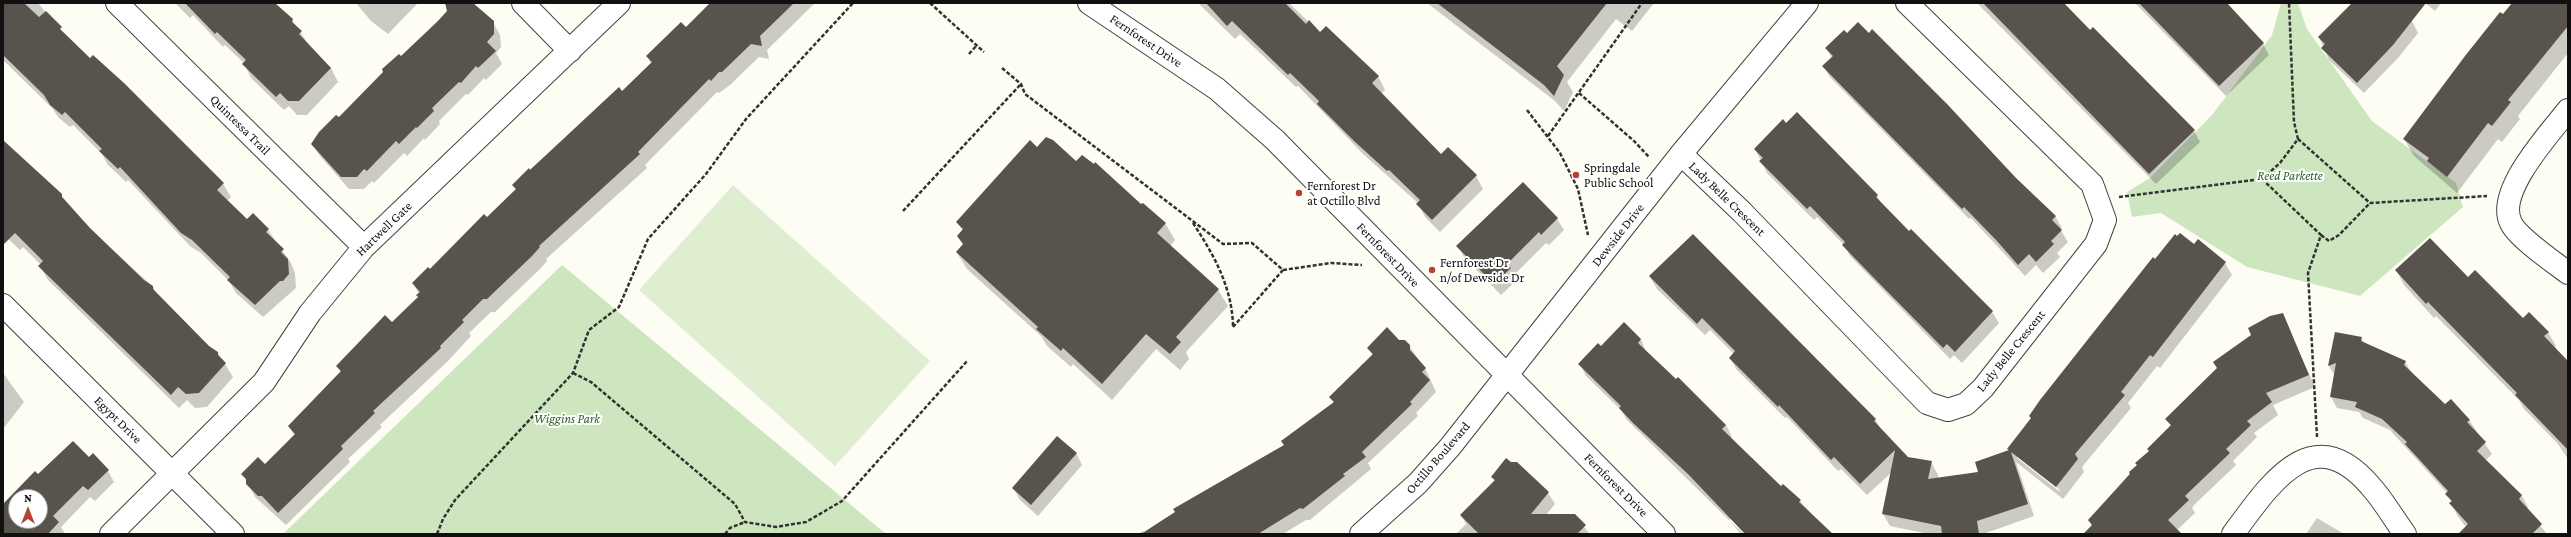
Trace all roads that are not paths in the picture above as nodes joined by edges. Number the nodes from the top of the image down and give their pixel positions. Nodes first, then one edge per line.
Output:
1 (117, 3) edge
2 (523, 3) edge
3 (619, 3) edge
4 (1090, 3) edge
5 (1807, 3) edge
6 (1906, 3) edge
7 (570, 51) junction
8 (2568, 110) edge
9 (1681, 154) junction
10 (364, 247) junction
11 (2568, 273) edge
12 (3, 305) edge
13 (1506, 375) junction
14 (172, 475) junction
15 (111, 534) edge
16 (233, 534) edge
17 (1361, 534) edge
18 (1664, 534) edge
19 (2233, 534) edge
20 (2405, 534) edge

1 - 10 street, Quintessa Trail
2 - 7 street
3 - 7 street, Hartwell Gate
4 - 13 street, Fernforest Drive
5 - 9 street, Dewside Drive
6 - 9 street, Lady Belle Crescent
7 - 10 street, Hartwell Gate
8 - 11 street
9 - 13 street, Dewside Drive
10 - 14 street, Hartwell Gate
12 - 14 street, Egypt Drive
13 - 17 street, Octillo Boulevard
13 - 18 street, Fernforest Drive
14 - 15 street, Hartwell Gate
14 - 16 street, Egypt Drive
19 - 20 street

